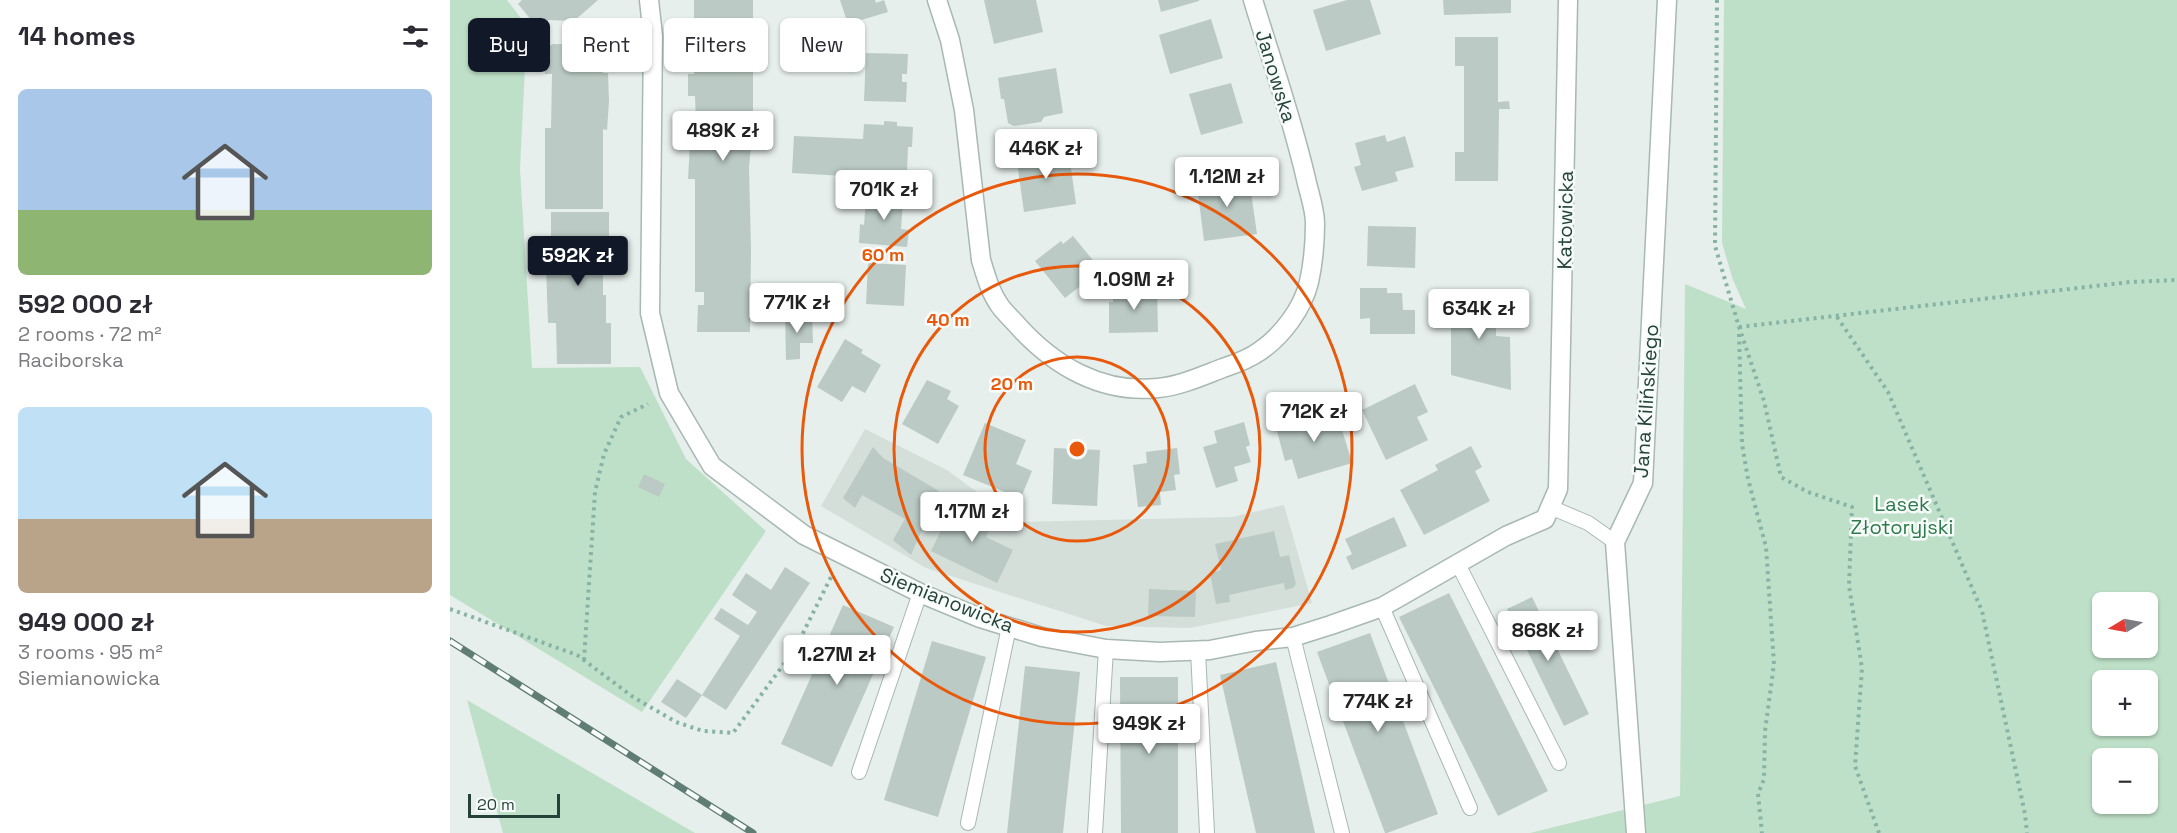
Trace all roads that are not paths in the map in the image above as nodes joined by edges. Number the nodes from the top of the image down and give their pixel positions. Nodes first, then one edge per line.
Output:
1 (649, 0) edge
2 (937, 0) edge
3 (1253, 0) edge
4 (1568, 0) edge
5 (1667, 0) edge
6 (1550, 507) junction
7 (1615, 542) junction
8 (1457, 562) junction
9 (920, 593) junction
10 (1382, 607) junction
11 (1009, 627) junction
12 (1293, 637) junction
13 (1106, 649) junction
14 (1198, 651) junction
15 (1559, 763) dead end
16 (859, 772) dead end
17 (1470, 808) dead end
18 (968, 824) dead end
19 (1095, 833) edge
20 (1207, 833) edge
21 (1342, 833) edge
22 (1636, 833) edge

1 - 9 street, Siemianowicka
2 - 3 street, Janowska
4 - 6 street, Katowicka
5 - 7 street, Jana Kilińskiego
6 - 7 lane
6 - 8 street
7 - 22 street, Jana Kilińskiego
8 - 10 street, Siemianowicka
8 - 15 lane
9 - 11 street, Siemianowicka
9 - 16 lane
10 - 12 street, Siemianowicka
10 - 17 lane
11 - 13 street, Siemianowicka
11 - 18 lane
12 - 14 street, Siemianowicka
12 - 21 lane
13 - 14 street, Siemianowicka
13 - 19 lane
14 - 20 lane

